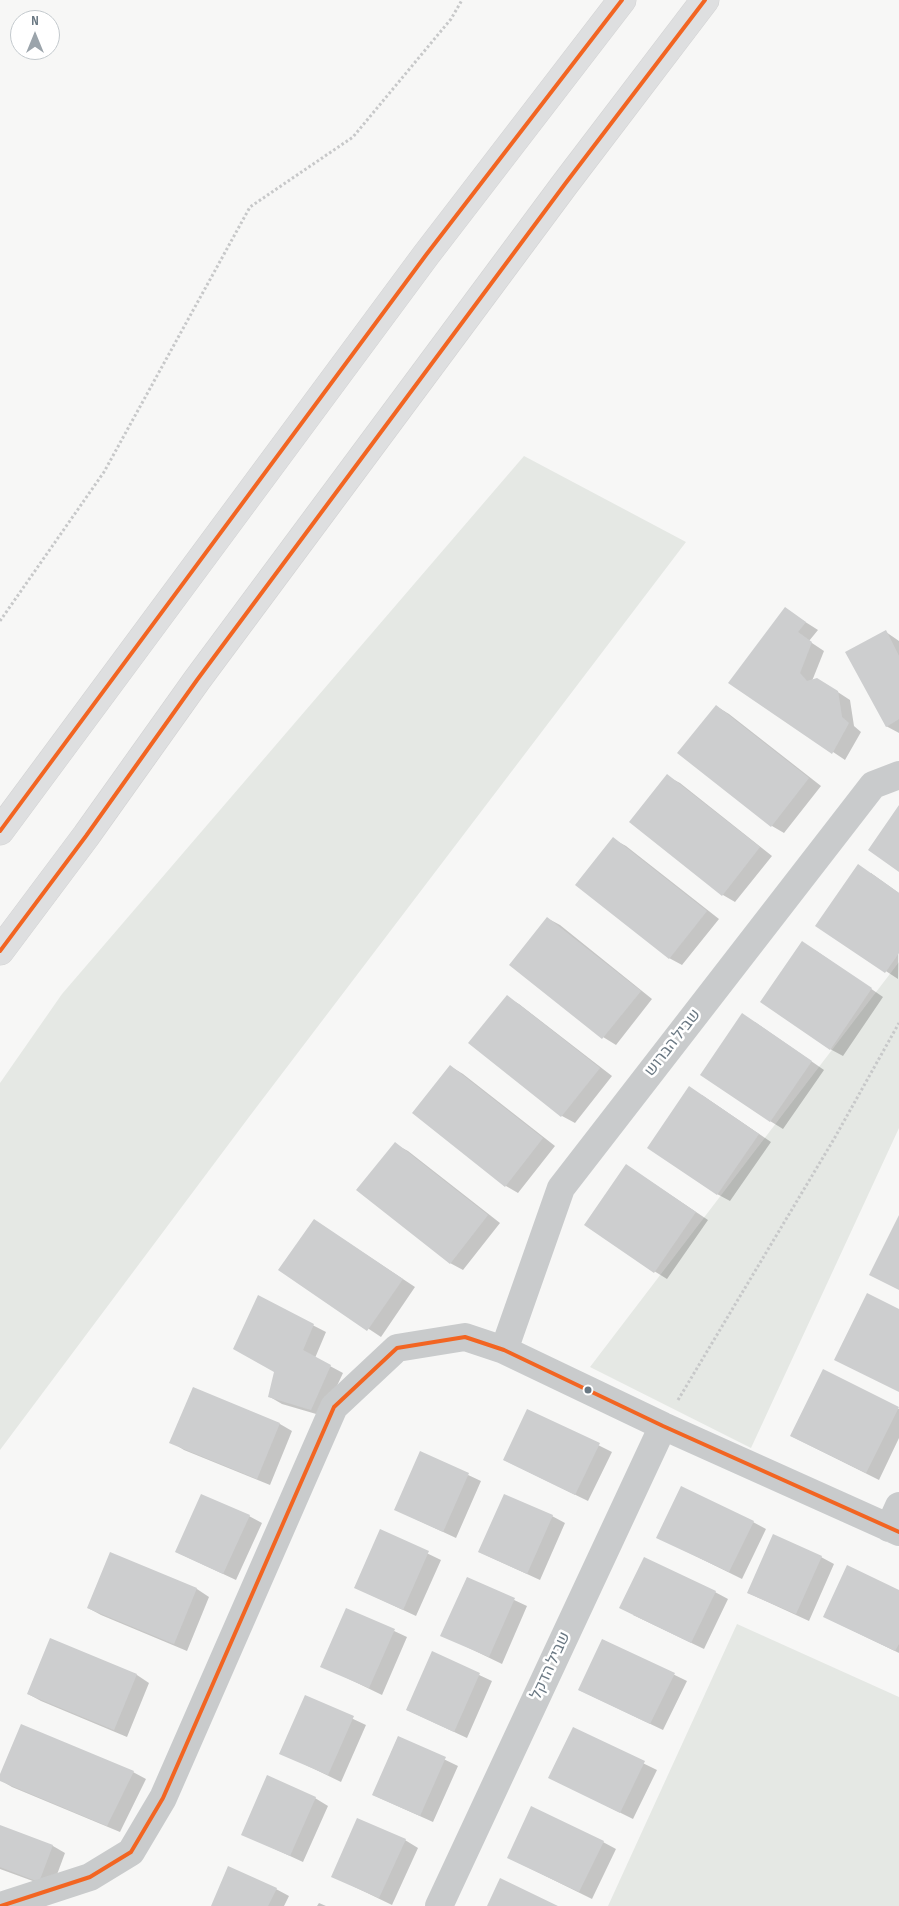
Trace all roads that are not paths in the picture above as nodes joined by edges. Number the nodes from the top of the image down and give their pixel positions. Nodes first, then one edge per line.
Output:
1 (622, 0) edge
2 (705, 0) edge
3 (899, 775) edge
4 (0, 831) edge
5 (0, 951) edge
6 (504, 1350) junction
7 (662, 1426) junction
8 (896, 1522) edge
9 (1, 1906) edge
10 (439, 1906) edge

1 - 4 highway
2 - 5 highway
3 - 6 street, שביל הברוש
6 - 7 street
6 - 9 street
7 - 8 street
7 - 10 street, שביל הדקל

